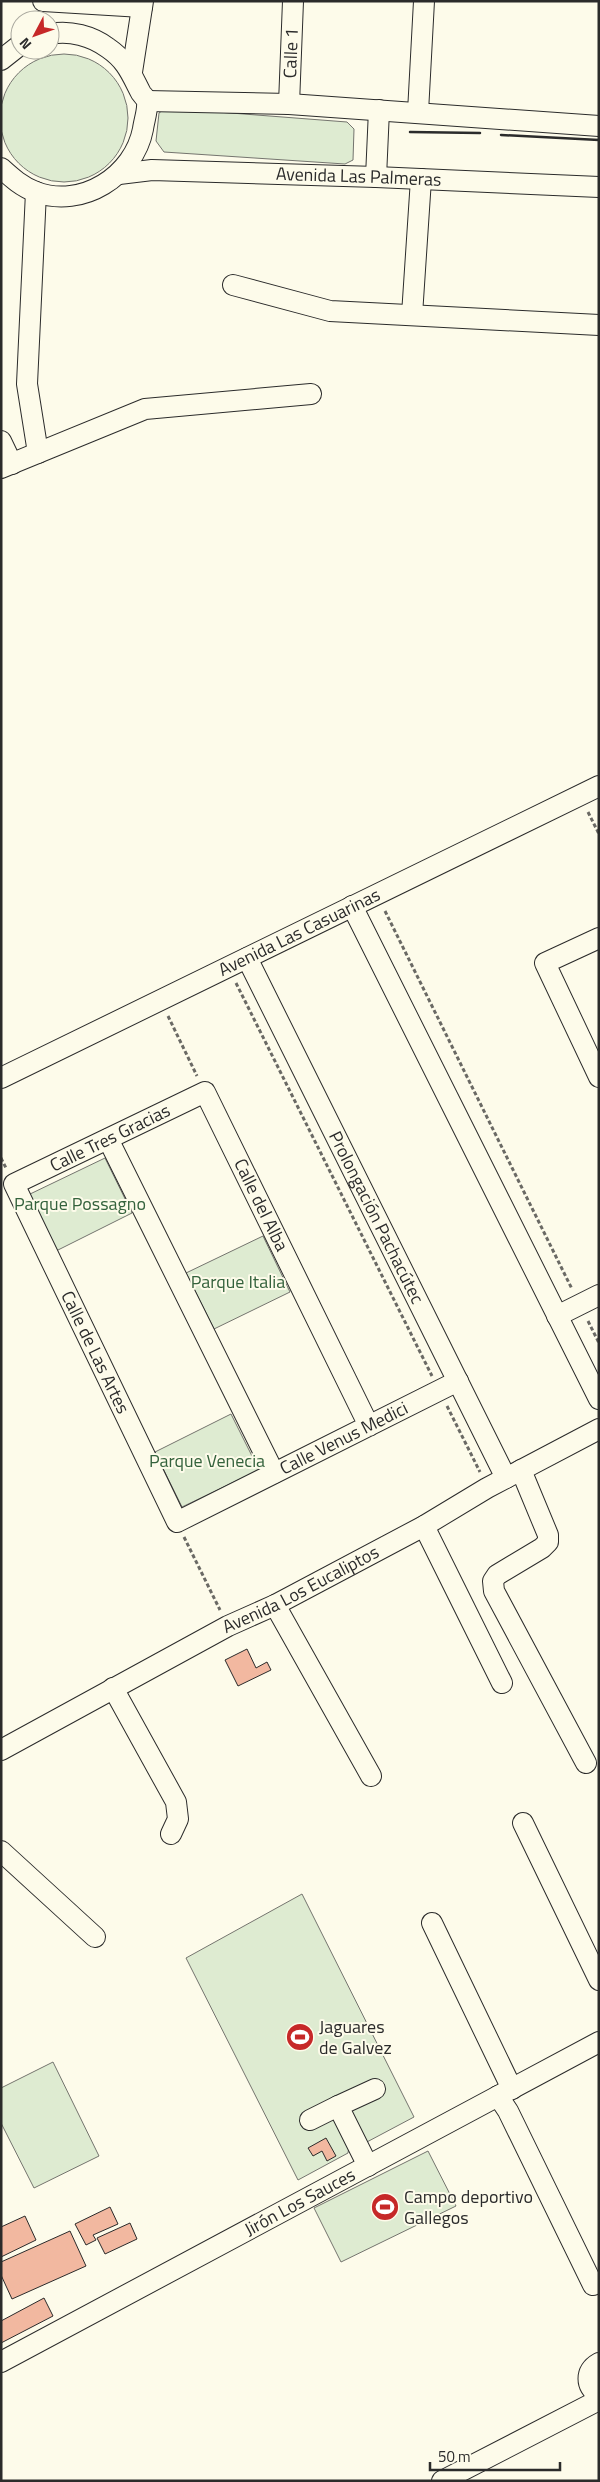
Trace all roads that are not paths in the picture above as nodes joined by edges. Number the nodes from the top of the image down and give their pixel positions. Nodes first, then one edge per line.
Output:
1 (43, 1) edge
2 (293, 1) edge
3 (424, 1) edge
4 (142, 4) edge
5 (60, 34) edge
6 (132, 72) junction
7 (147, 101) junction
8 (289, 104) junction
9 (379, 110) junction
10 (418, 112) junction
11 (599, 126) edge
12 (1, 168) edge
13 (119, 174) junction
14 (376, 177) junction
15 (421, 179) junction
16 (599, 187) edge
17 (36, 192) junction
18 (233, 285) dead end
19 (412, 315) junction
20 (599, 325) edge
21 (310, 394) dead end
22 (1, 441) edge
23 (38, 453) junction
24 (7, 466) edge
25 (599, 786) edge
26 (352, 906) junction
27 (599, 938) edge
28 (247, 958) junction
29 (599, 1077) edge
30 (1, 1078) edge
31 (205, 1092) joint
32 (108, 1139) junction
33 (14, 1184) joint
34 (599, 1294) edge
35 (557, 1316) junction
36 (458, 1381) junction
37 (599, 1399) edge
38 (369, 1426) junction
39 (599, 1429) edge
40 (274, 1473) junction
41 (513, 1474) junction
42 (177, 1522) joint
43 (424, 1526) junction
44 (275, 1605) junction
45 (502, 1683) dead end
46 (113, 1688) junction
47 (1, 1750) edge
48 (586, 1763) dead end
49 (371, 1776) dead end
50 (523, 1823) dead end
51 (171, 1834) dead end
52 (1, 1851) edge
53 (432, 1922) dead end
54 (95, 1937) dead end
55 (599, 1980) edge
56 (599, 2042) edge
57 (375, 2089) dead end
58 (505, 2092) junction
59 (338, 2106) junction
60 (310, 2120) dead end
61 (368, 2166) junction
62 (593, 2285) dead end
63 (1, 2362) edge
64 (599, 2363) edge
65 (599, 2395) edge
66 (599, 2400) edge
67 (480, 2461) junction
68 (442, 2481) edge
69 (469, 2481) edge

1 - 4 street
2 - 8 street, Calle 1
3 - 10 street
4 - 6 street
5 - 6 street
6 - 7 street
7 - 8 street
7 - 13 street
8 - 9 street
9 - 10 street
9 - 14 street
10 - 11 street
12 - 17 street
13 - 14 street, Avenida Las Palmeras
13 - 17 street
14 - 15 street, Avenida Las Palmeras
15 - 16 street, Avenida Las Palmeras
15 - 19 street
17 - 23 street
18 - 19 street
19 - 20 street
21 - 23 street
22 - 24 street
23 - 24 street
25 - 26 street, Avenida Las Casuarinas
26 - 28 street, Avenida Las Casuarinas
26 - 35 street
27 - 29 street
28 - 30 street, Avenida Las Casuarinas
28 - 36 street, Prolongación Pachacútec
31 - 32 street, Calle Tres Gracias
31 - 38 street, Calle del Alba
32 - 33 street, Calle Tres Gracias
32 - 40 street
33 - 42 street, Calle de Las Artes
34 - 35 street
35 - 37 street
36 - 38 street, Calle Venus Medici
36 - 41 street, Prolongación Pachacútec
38 - 40 street, Calle Venus Medici
39 - 41 street, Avenida Los Eucaliptos
40 - 42 street, Calle Venus Medici
41 - 43 street, Avenida Los Eucaliptos
41 - 48 street, Prolongación Pachacútec
43 - 44 street, Avenida Los Eucaliptos
43 - 45 street
44 - 46 street, Avenida Los Eucaliptos
44 - 49 street
46 - 47 street, Avenida Los Eucaliptos
46 - 51 street
50 - 55 street
52 - 54 street
53 - 58 street
56 - 58 street, Jirón Los Sauces
57 - 59 street
58 - 61 street, Jirón Los Sauces
58 - 62 street
59 - 60 street
59 - 61 street
61 - 63 street, Jirón Los Sauces
64 - 65 street
66 - 67 street
67 - 68 street
67 - 69 street

